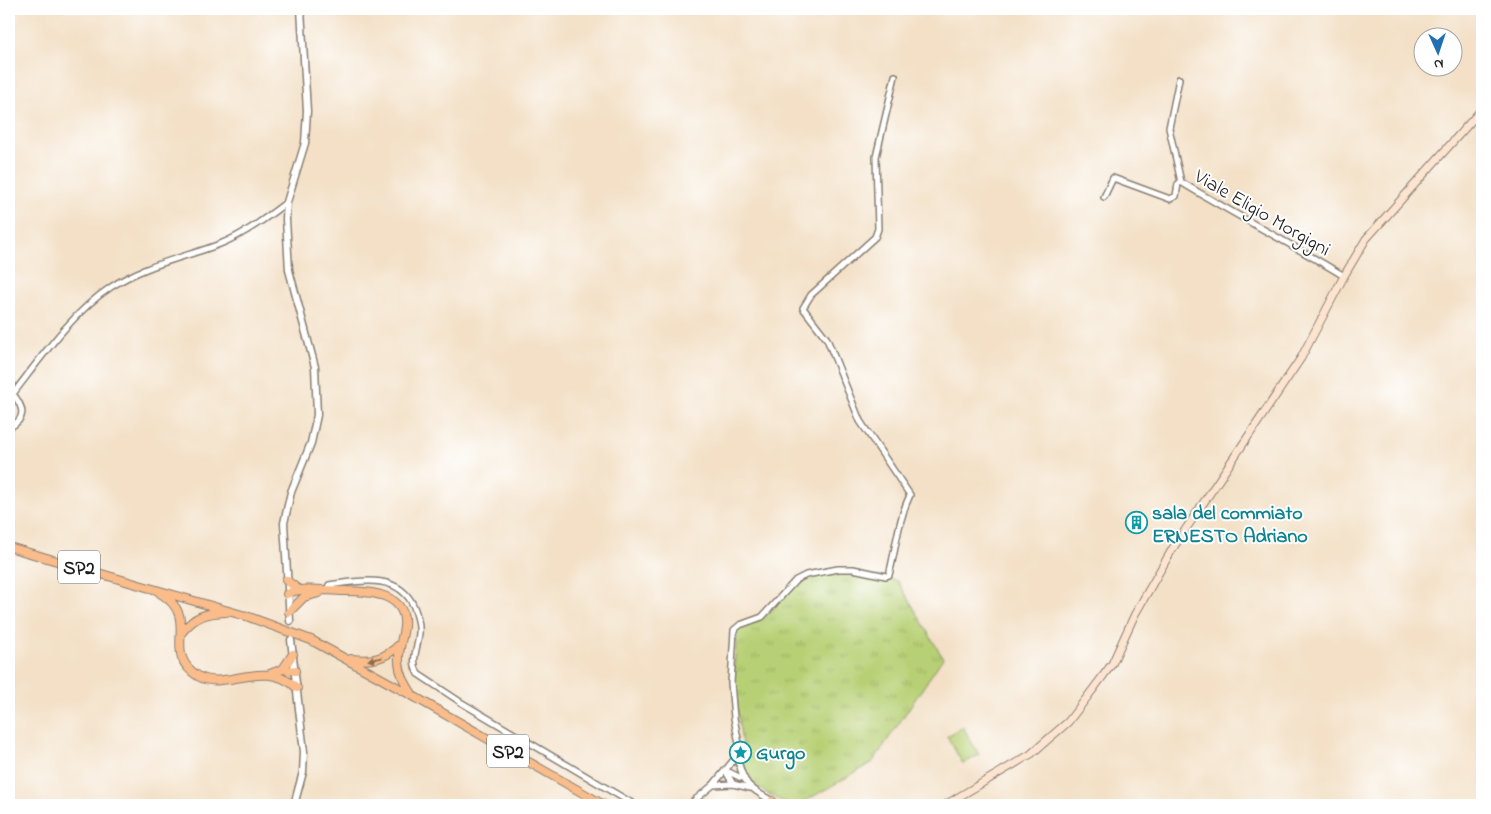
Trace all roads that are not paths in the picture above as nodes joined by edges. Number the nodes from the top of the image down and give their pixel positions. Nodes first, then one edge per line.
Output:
1 (301, 9) edge
2 (894, 76) dead end
3 (1179, 79) dead end
4 (1482, 109) edge
5 (1180, 182) junction
6 (1104, 198) dead end
7 (288, 202) junction
8 (1344, 276) junction
9 (13, 394) junction
10 (9, 399) edge
11 (9, 428) edge
12 (9, 547) edge
13 (286, 580) junction
14 (150, 587) junction
15 (326, 591) junction
16 (287, 594) junction
17 (302, 594) junction
18 (233, 612) junction
19 (288, 612) junction
20 (290, 622) dead end
21 (182, 632) junction
22 (291, 640) dead end
23 (400, 644) junction
24 (293, 654) junction
25 (346, 658) junction
26 (295, 671) junction
27 (281, 672) junction
28 (297, 688) junction
29 (413, 696) junction
30 (737, 756) junction
31 (725, 770) junction
32 (741, 778) junction
33 (733, 784) junction
34 (713, 785) junction
35 (750, 788) junction
36 (775, 804) edge
37 (294, 805) edge
38 (604, 805) edge
39 (636, 805) edge
40 (689, 805) edge
41 (945, 805) edge

1 - 7 street
2 - 30 street
3 - 5 street, Viale Eligio Morgigni
4 - 8 main road
5 - 6 street
5 - 8 street, Viale Eligio Morgigni
7 - 9 street
7 - 13 street
8 - 41 main road
9 - 10 street
9 - 11 street
12 - 14 main road, SP2
13 - 16 street
13 - 17 main road
14 - 18 main road, SP2
14 - 21 main road
15 - 17 main road
15 - 23 main road
15 - 39 street
16 - 17 main road
16 - 19 street
17 - 19 main road
18 - 21 main road
18 - 25 main road, SP2
19 - 20 street
21 - 27 main road
22 - 24 street
23 -> 25 main road
23 - 29 main road
24 - 26 street
24 - 27 main road
25 - 29 main road, SP2
26 - 27 main road
26 - 28 street
27 - 28 main road
28 - 37 street
29 - 38 main road, SP2
30 - 31 street
30 - 32 street
31 - 32 street
31 - 33 street
31 - 34 street
32 - 35 street
33 - 34 street
33 - 35 street
34 - 40 street
35 - 36 street

